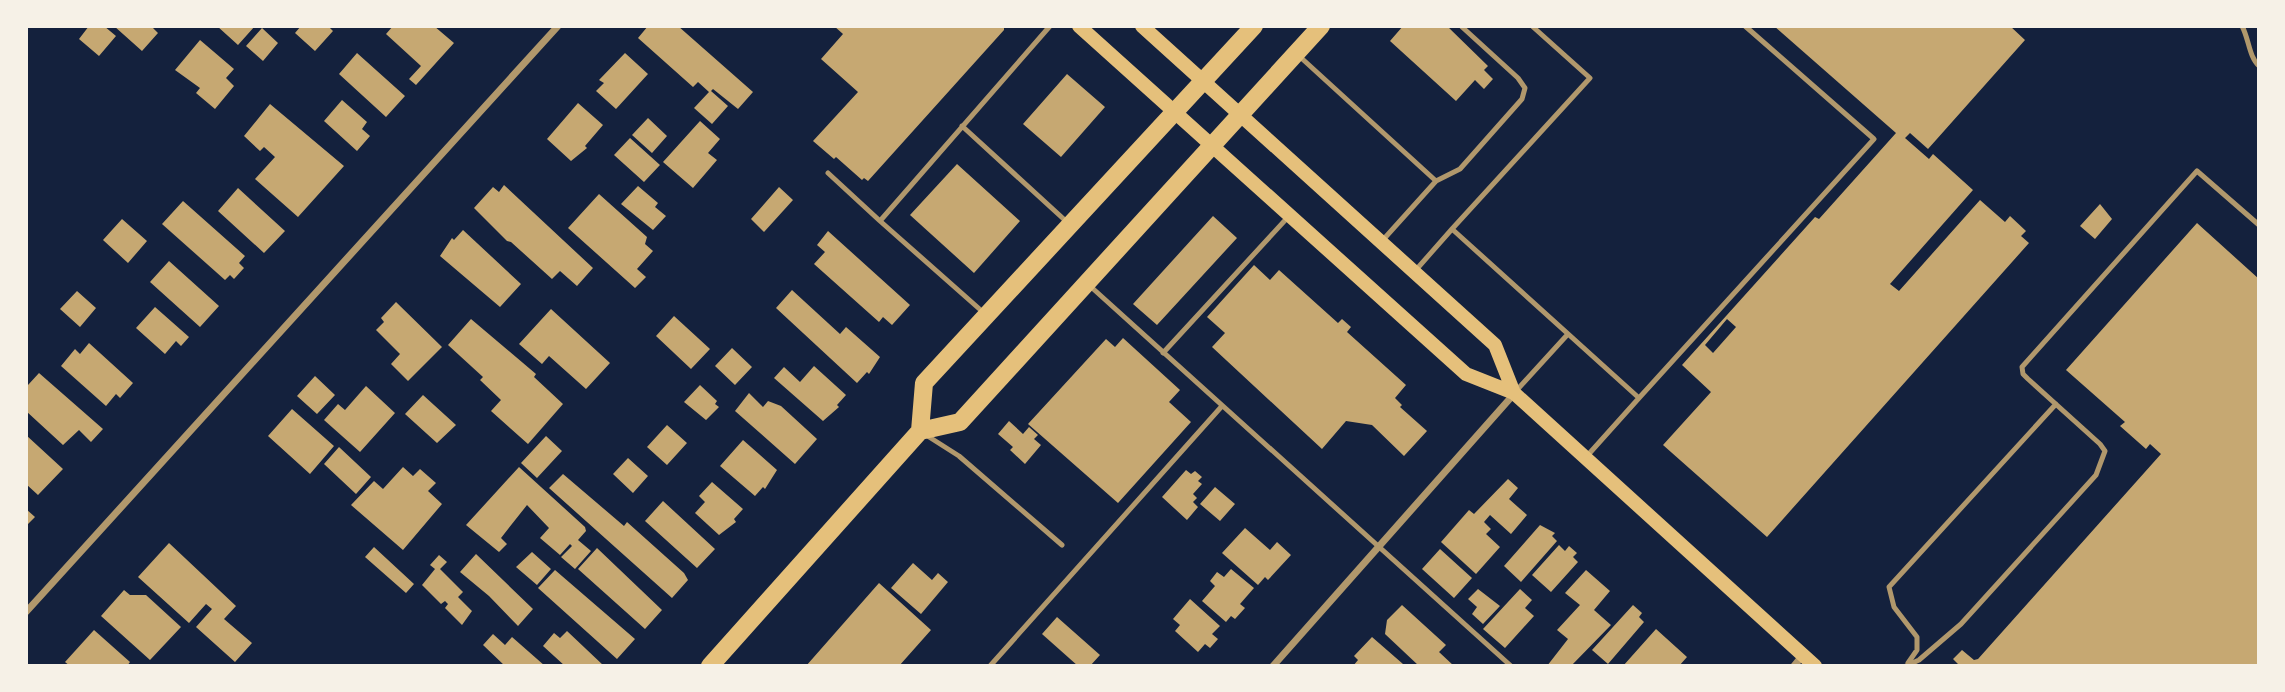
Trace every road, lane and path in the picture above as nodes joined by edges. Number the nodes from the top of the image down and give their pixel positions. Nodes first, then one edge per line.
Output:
1 (558, 26) edge
2 (1050, 26) edge
3 (1079, 26) edge
4 (1142, 26) edge
5 (1254, 26) edge
6 (1321, 26) edge
7 (1461, 26) edge
8 (1532, 26) edge
9 (1745, 26) edge
10 (2242, 26) edge
11 (1296, 53) junction
12 (2259, 66) edge
13 (1202, 80) junction
14 (1173, 112) junction
15 (1238, 114) junction
16 (962, 126) junction
17 (1210, 146) junction
18 (828, 173) dead end
19 (1436, 181) junction
20 (1289, 216) junction
21 (880, 221) junction
22 (1069, 224) junction
23 (2259, 225) edge
24 (1452, 229) junction
25 (1380, 243) junction
26 (1413, 273) junction
27 (1086, 282) junction
28 (986, 315) junction
29 (1568, 334) junction
30 (1163, 353) junction
31 (1514, 393) junction
32 (1639, 398) junction
33 (2056, 404) junction
34 (1222, 406) junction
35 (920, 431) junction
36 (1586, 458) junction
37 (1062, 545) dead end
38 (1379, 547) junction
39 (26, 612) edge
40 (1798, 660) edge
41 (1907, 664) edge
42 (710, 666) edge
43 (990, 666) edge
44 (1273, 666) edge
45 (1511, 666) edge
46 (1815, 666) edge

1 - 39 street
2 - 16 lane
3 - 14 main road
4 - 13 main road
5 - 13 main road
6 - 11 main road
7 - 19 lane
8 - 24 lane
9 - 32 lane
10 - 12 lane
11 - 15 main road
11 - 19 lane
13 - 14 main road
13 - 15 main road
14 - 17 main road
14 - 22 main road
15 - 17 main road
15 - 25 main road
16 - 21 lane
16 - 22 lane
17 - 20 main road
17 - 27 main road
18 - 21 lane
19 - 25 lane
20 - 30 lane
20 - 31 main road
21 - 28 lane
22 - 28 main road
23 - 33 lane
24 - 26 lane
24 - 29 lane
25 - 26 main road
26 - 31 main road
27 - 30 lane
27 - 35 main road
28 - 35 main road
29 - 31 lane
29 - 32 lane
30 - 34 lane
31 - 36 main road
31 - 38 street
32 - 36 lane
33 - 41 lane
33 - 41 lane
34 - 38 lane
34 - 43 lane
35 - 37 lane
35 - 42 main road
36 - 40 main road
38 - 44 street
38 - 45 lane
40 - 46 main road

